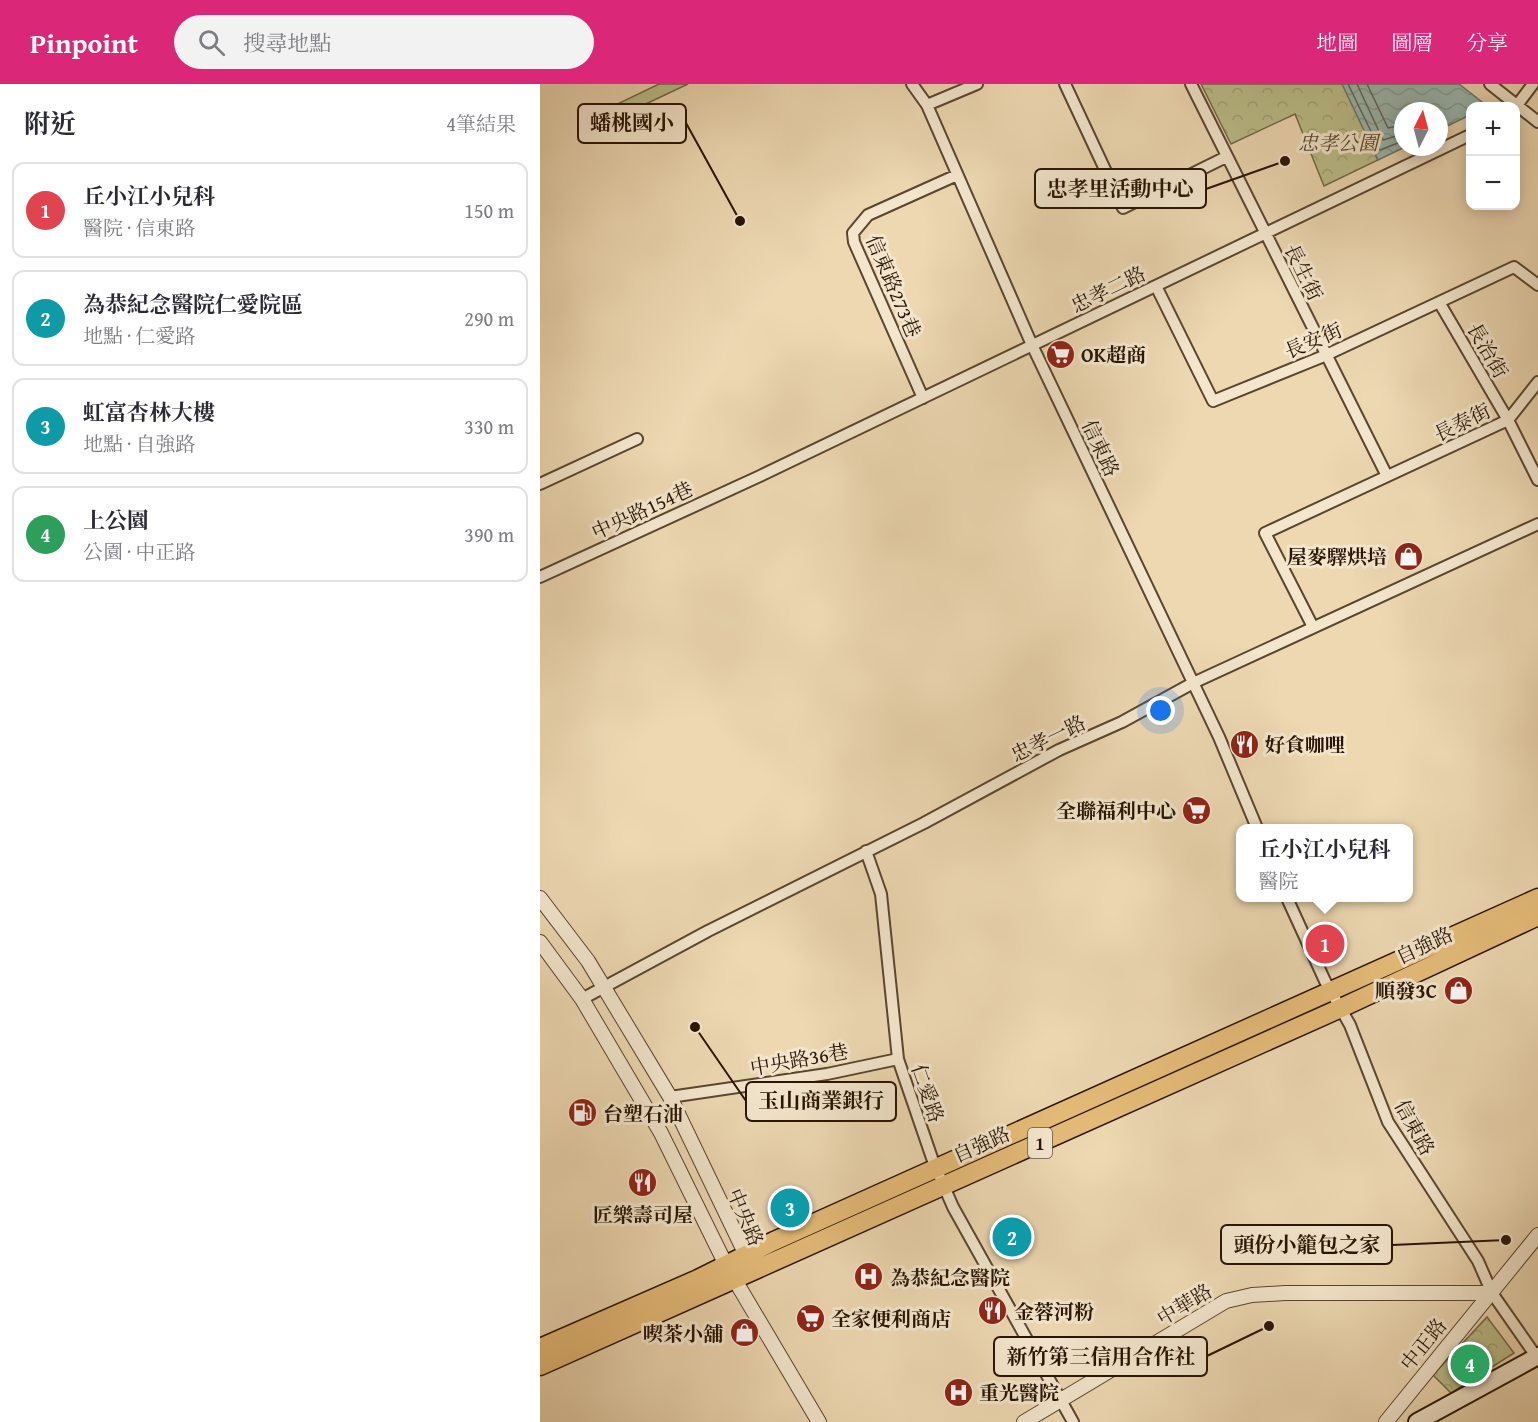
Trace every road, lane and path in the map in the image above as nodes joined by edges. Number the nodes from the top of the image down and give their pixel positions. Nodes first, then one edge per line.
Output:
1 (912, 84) edge
2 (977, 84) edge
3 (1065, 84) edge
4 (1191, 84) edge
5 (1490, 84) edge
6 (1533, 84) edge
7 (1510, 102) edge
8 (1520, 102) edge
9 (927, 105) junction
10 (1520, 110) edge
11 (1538, 122) edge
12 (1466, 137) edge
13 (1226, 157) junction
14 (957, 175) junction
15 (1266, 233) junction
16 (1538, 285) edge
17 (1156, 286) junction
18 (1439, 302) junction
19 (1032, 345) junction
20 (1324, 356) junction
21 (1538, 382) edge
22 (923, 398) junction
23 (1508, 420) junction
24 (637, 439) dead end
25 (760, 476) joint
26 (1387, 476) junction
27 (1538, 480) edge
28 (540, 484) edge
29 (1538, 524) edge
30 (540, 577) edge
31 (1312, 627) junction
32 (1192, 683) junction
33 (1255, 824) edge
34 (866, 851) junction
35 (540, 898) edge
36 (1538, 898) edge
37 (1289, 902) edge
38 (1538, 916) edge
39 (540, 942) edge
40 (603, 986) junction
41 (1331, 990) junction
42 (582, 999) junction
43 (1341, 1008) junction
44 (897, 1059) junction
45 (670, 1097) junction
46 (941, 1178) junction
47 (1538, 1235) edge
48 (746, 1255) junction
49 (730, 1272) junction
50 (1492, 1293) junction
51 (599, 1331) junction
52 (540, 1348) edge
53 (1537, 1357) edge
54 (540, 1366) edge
55 (1060, 1400) junction
56 (819, 1422) edge
57 (1024, 1422) edge
58 (1073, 1422) edge
59 (1386, 1422) edge
60 (1417, 1422) edge

1 - 9 street, 信東路
2 - 9 street
3 - 13 street
4 - 13 street, 長生街
5 - 7 street
6 - 8 street
9 - 14 street, 信東路
10 - 11 street
12 - 15 street, 忠孝二路
13 - 15 street, 長生街
14 - 19 street, 信東路
14 - 22 street, 信東路273巷
15 - 17 street, 忠孝二路
15 - 20 street, 長生街
16 - 18 street, 長安街
17 - 19 street, 忠孝二路
17 - 20 street, 長安街
18 - 20 street, 長安街
18 - 23 street, 長治街
19 - 22 street, 忠孝二路
19 - 32 street, 信東路
20 - 26 street, 長生街
21 - 23 street, 長泰街
22 - 25 street, 忠孝二路
23 - 26 street, 長泰街
23 - 27 street, 長治街
24 - 28 street
25 - 30 street, 中央路154巷
26 - 31 street, 長泰街
29 - 31 street, 忠孝一路
31 - 32 street, 忠孝一路
32 - 33 street, 信東路
32 - 34 street, 忠孝一路
34 - 40 street, 忠孝一路
34 - 44 street, 仁愛路
35 - 40 street, 中央路
36 - 41 main road, 自強路 / 1
37 - 41 street, 信東路
38 - 43 main road, 自強路 / 1
39 - 42 street, 中央路
40 - 42 street, 忠孝一路
40 - 45 street, 中央路
41 - 43 street, 信東路
41 - 46 main road, 自強路 / 1
42 - 49 street, 中央路
43 - 46 main road, 自強路 / 1
43 - 50 street, 信東路
44 - 45 street, 中央路36巷
44 - 46 street, 仁愛路
45 - 48 street, 中央路
46 - 48 main road, 自強路 / 1
46 - 49 main road, 自強路 / 1
46 - 55 street, 仁愛路
47 - 50 street
48 - 49 main road, 自強路 / 1
49 - 51 main road, 自強路 / 1
49 - 56 street, 中央路
50 - 53 street, 信東路
50 - 55 street, 中華路
50 - 59 street, 中正路
51 - 52 main road, 自強路 / 1
51 - 54 main road, 自強路 / 1
53 - 60 main road
55 - 57 street, 中華路
55 - 58 street, 仁愛路

